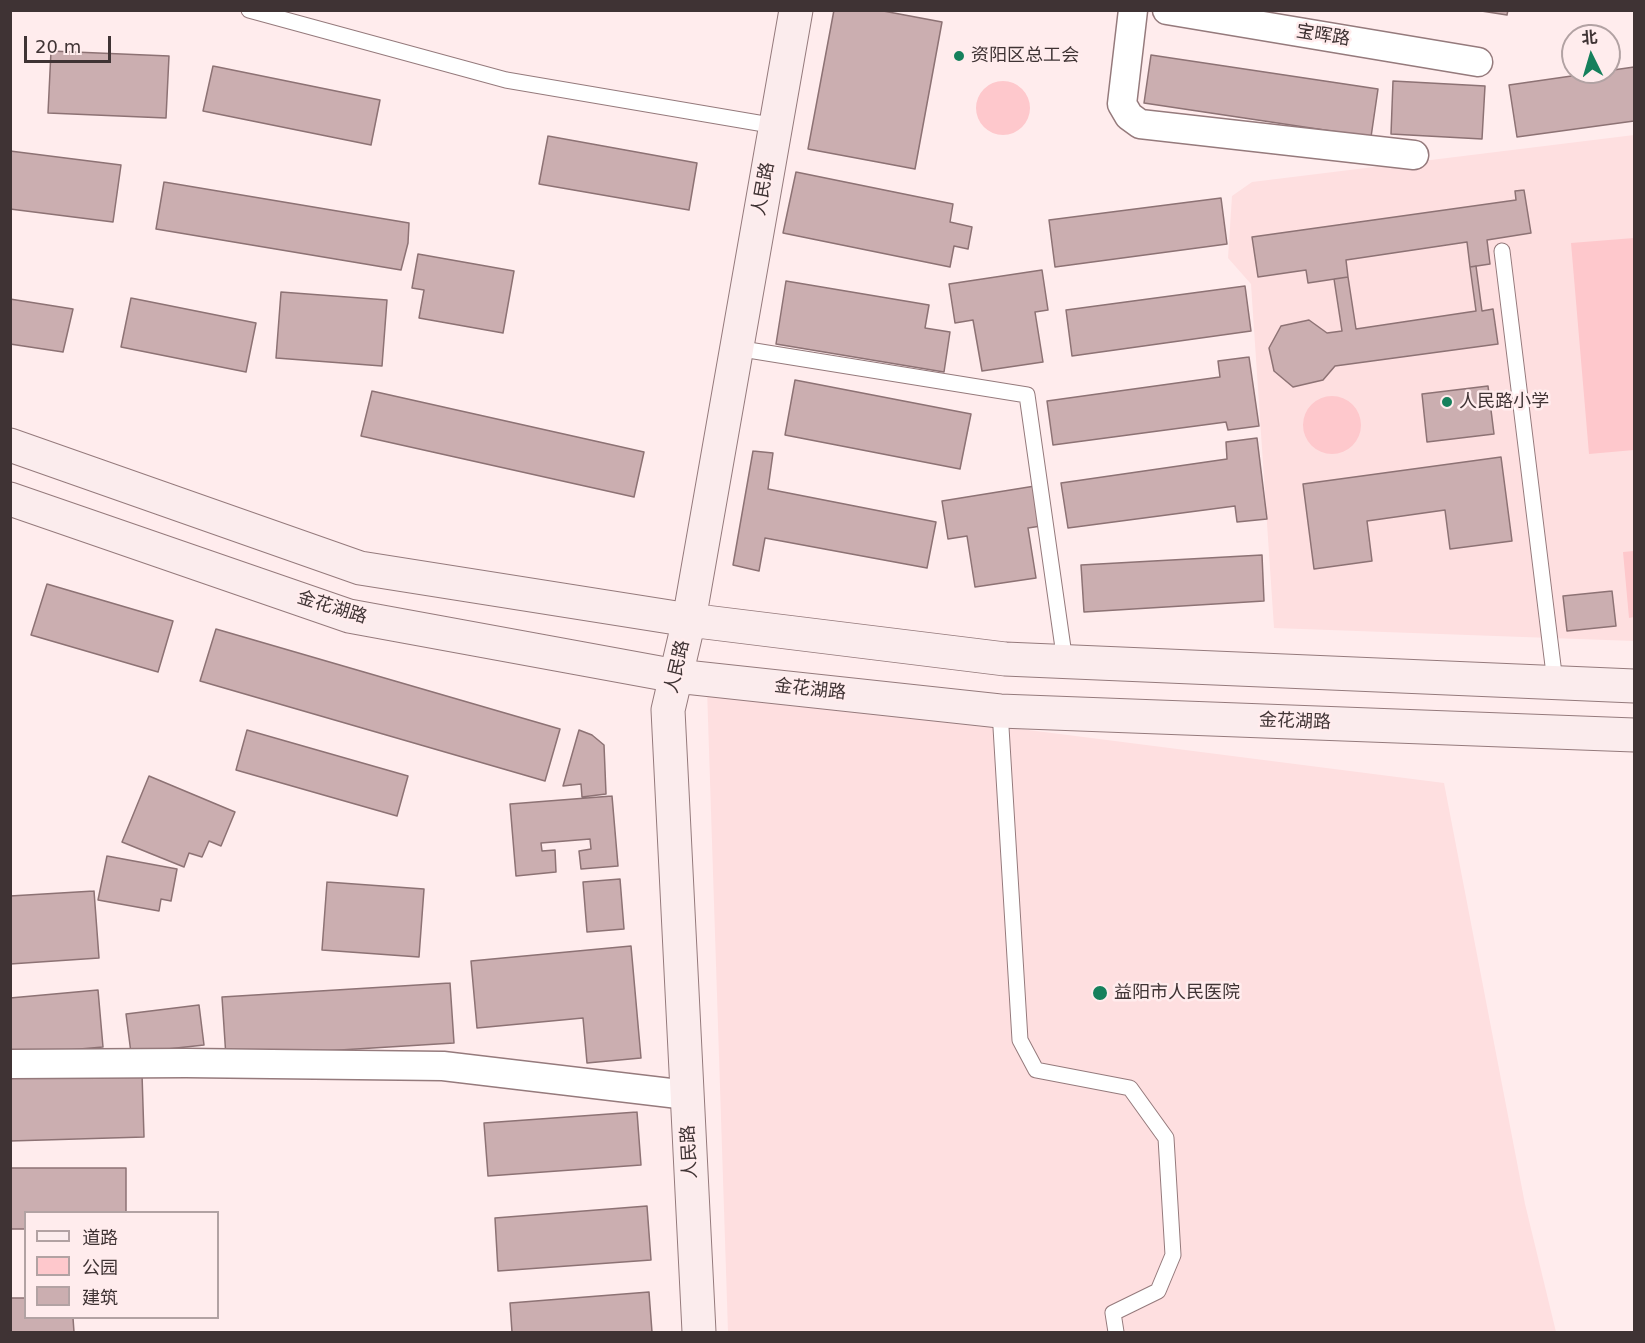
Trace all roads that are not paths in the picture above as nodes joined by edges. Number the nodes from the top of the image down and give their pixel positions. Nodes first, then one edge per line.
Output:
1 (249, 10) edge
2 (796, 10) edge
3 (1133, 10) edge
4 (1167, 10) edge
5 (1478, 62) dead end
6 (776, 126) junction
7 (1414, 155) dead end
8 (1502, 251) dead end
9 (736, 348) junction
10 (10, 445) edge
11 (10, 499) edge
12 (689, 620) junction
13 (1065, 662) junction
14 (676, 676) junction
15 (1555, 682) junction
16 (1635, 686) edge
17 (1000, 711) junction
18 (1635, 735) edge
19 (10, 1064) edge
20 (687, 1095) junction
21 (699, 1332) edge
22 (1116, 1332) edge

1 - 6 lane
2 - 6 main road, 人民路
3 - 7 street
4 - 5 street, 宝晖路
6 - 9 main road, 人民路
8 - 15 lane
9 - 12 main road, 人民路
9 - 13 lane
10 - 12 main road
11 - 14 main road, 金花湖路
12 - 13 main road
12 - 14 main road, 人民路
13 - 15 main road
14 - 17 main road, 金花湖路
14 - 20 main road, 人民路
15 - 16 main road
17 - 18 main road, 金花湖路
17 - 22 lane
19 - 20 street
20 - 21 main road, 人民路

